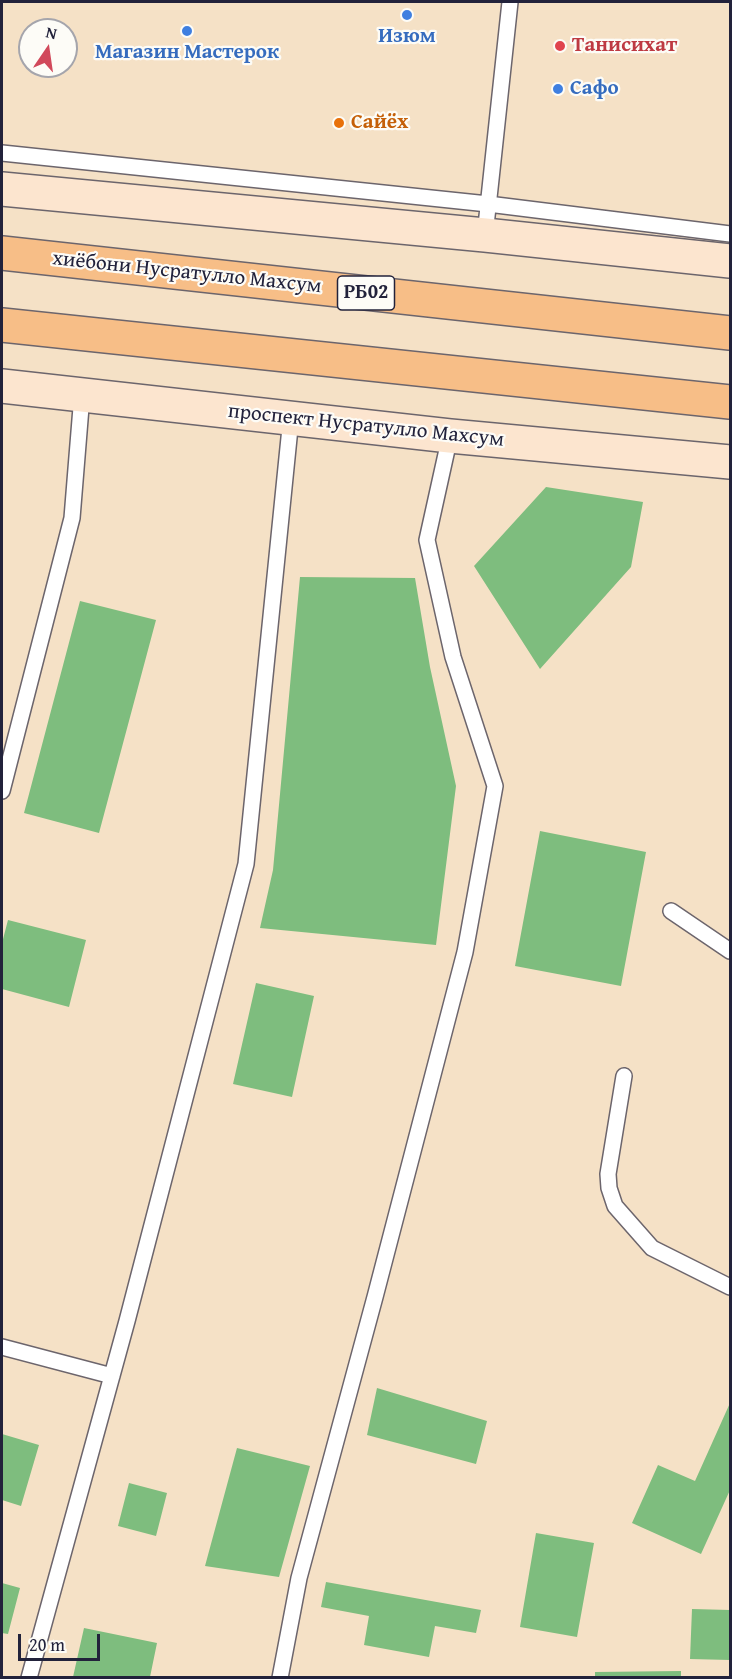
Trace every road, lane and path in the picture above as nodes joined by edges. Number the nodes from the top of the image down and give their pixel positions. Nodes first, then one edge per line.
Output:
1 (510, 2) edge
2 (2, 153) edge
3 (2, 189) edge
4 (195, 190) junction
5 (486, 220) junction
6 (730, 234) edge
7 (2, 253) edge
8 (730, 261) edge
9 (2, 325) edge
10 (730, 333) edge
11 (2, 386) edge
12 (82, 395) junction
13 (730, 402) edge
14 (291, 418) junction
15 (450, 436) junction
16 (730, 462) edge
17 (2, 791) edge
18 (671, 911) dead end
19 (730, 951) edge
20 (624, 1076) dead end
21 (730, 1287) edge
22 (2, 1347) edge
23 (112, 1376) junction
24 (29, 1677) edge
25 (280, 1677) edge

1 - 5 lane
2 - 4 lane
3 - 4 street
4 - 5 street
5 - 6 lane
5 - 8 street
7 - 10 highway, хиёбони Нусратулло Махсум / РБ02
9 - 13 highway
11 - 12 street, проспект Нусратулло Махсум
12 - 14 street, проспект Нусратулло Махсум
12 - 17 lane
14 - 15 street, проспект Нусратулло Махсум
14 - 23 lane
15 - 16 street, проспект Нусратулло Махсум
15 - 25 lane
18 - 19 lane
20 - 21 lane
22 - 23 lane
23 - 24 lane

